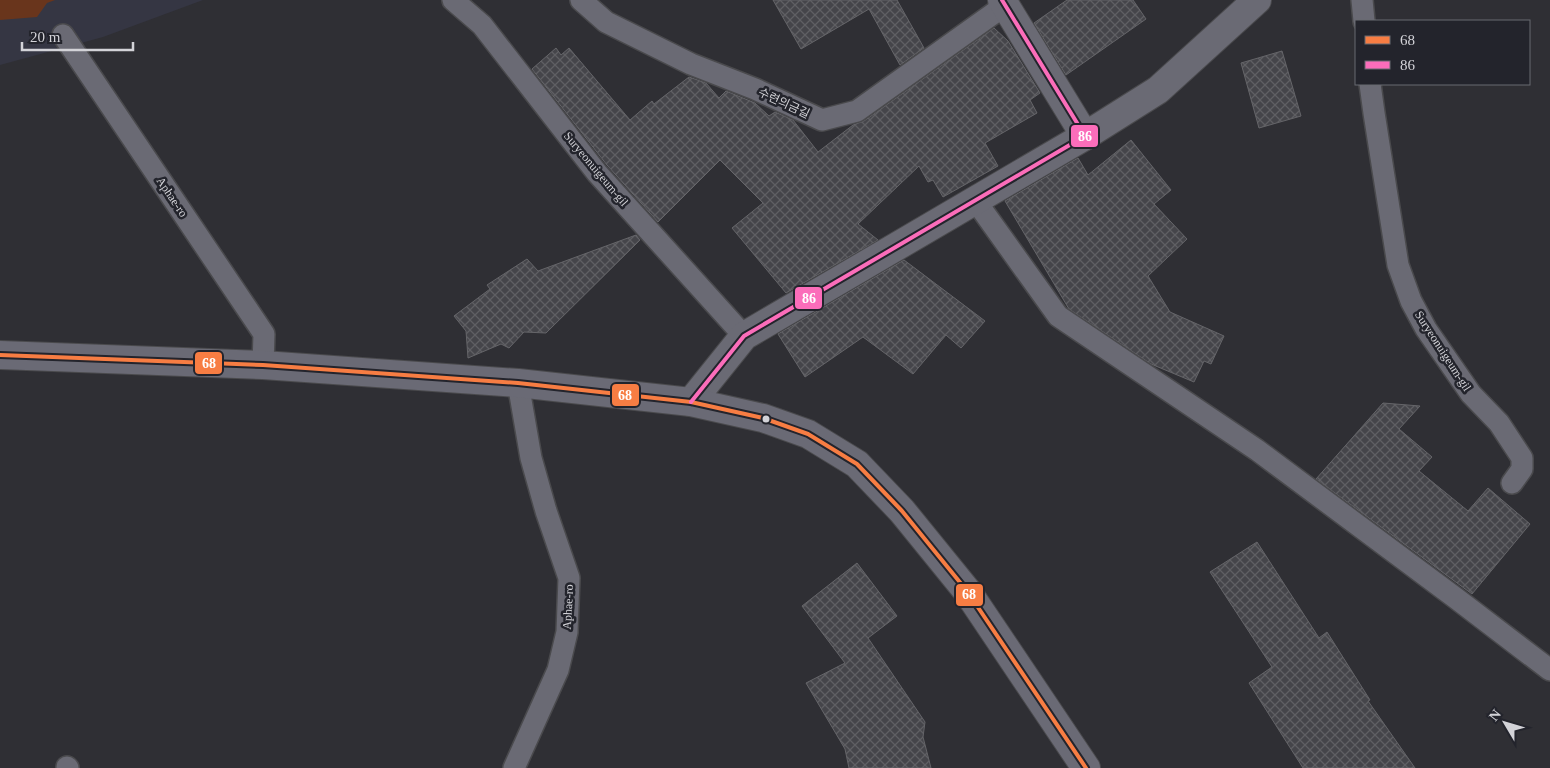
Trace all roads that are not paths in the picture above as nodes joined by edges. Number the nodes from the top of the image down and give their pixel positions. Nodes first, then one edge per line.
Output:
1 (453, 0) edge
2 (581, 0) edge
3 (1257, 0) edge
4 (1362, 0) edge
5 (1003, 3) edge
6 (1364, 20) edge
7 (63, 35) dead end
8 (1370, 85) edge
9 (1084, 136) junction
10 (976, 200) junction
11 (744, 336) junction
12 (0, 355) edge
13 (264, 365) junction
14 (518, 383) junction
15 (691, 402) junction
16 (1512, 483) dead end
17 (1550, 670) edge
18 (514, 768) edge
19 (1086, 768) edge

1 - 11 lane, Suryeonuigeum-gil
2 - 5 lane, 수련의금길
3 - 9 street
4 - 6 lane
5 - 9 street
7 - 13 lane, Aphae-ro
8 - 16 lane, Suryeonuigeum-gil
9 - 10 street
10 - 11 street
10 - 17 lane
11 - 15 street
12 - 13 main road
13 - 14 main road
14 - 15 main road
14 - 18 lane, Aphae-ro
15 - 19 main road

